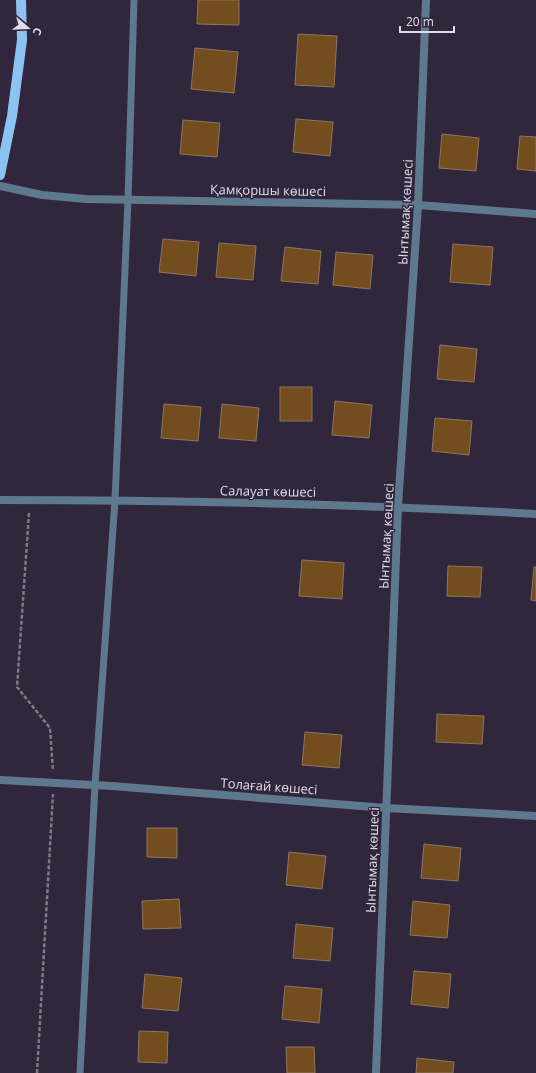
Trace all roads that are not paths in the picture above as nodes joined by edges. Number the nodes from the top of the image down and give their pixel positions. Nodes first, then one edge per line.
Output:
1 (21, 0) edge
2 (134, 0) edge
3 (426, 0) edge
4 (0, 175) edge
5 (0, 186) edge
6 (128, 200) junction
7 (418, 205) junction
8 (536, 214) edge
9 (0, 500) edge
10 (115, 500) junction
11 (398, 506) junction
12 (536, 514) edge
13 (0, 780) edge
14 (95, 785) junction
15 (386, 808) junction
16 (536, 816) edge
17 (80, 1073) edge
18 (376, 1073) edge

1 - 4 main road
2 - 6 lane
3 - 7 street, Ынтымақ көшесі
5 - 6 street, Қамқоршы көшесі
6 - 7 street, Қамқоршы көшесі
6 - 10 lane
7 - 8 street, Қамқоршы көшесі
7 - 11 street, Ынтымақ көшесі
9 - 10 street, Салауат көшесі
10 - 11 street, Салауат көшесі
10 - 14 lane
11 - 12 street, Салауат көшесі
11 - 15 street, Ынтымақ көшесі
13 - 14 street, Толағай көшесі
14 - 15 street, Толағай көшесі
14 - 17 lane
15 - 16 street, Толағай көшесі
15 - 18 street, Ынтымақ көшесі

